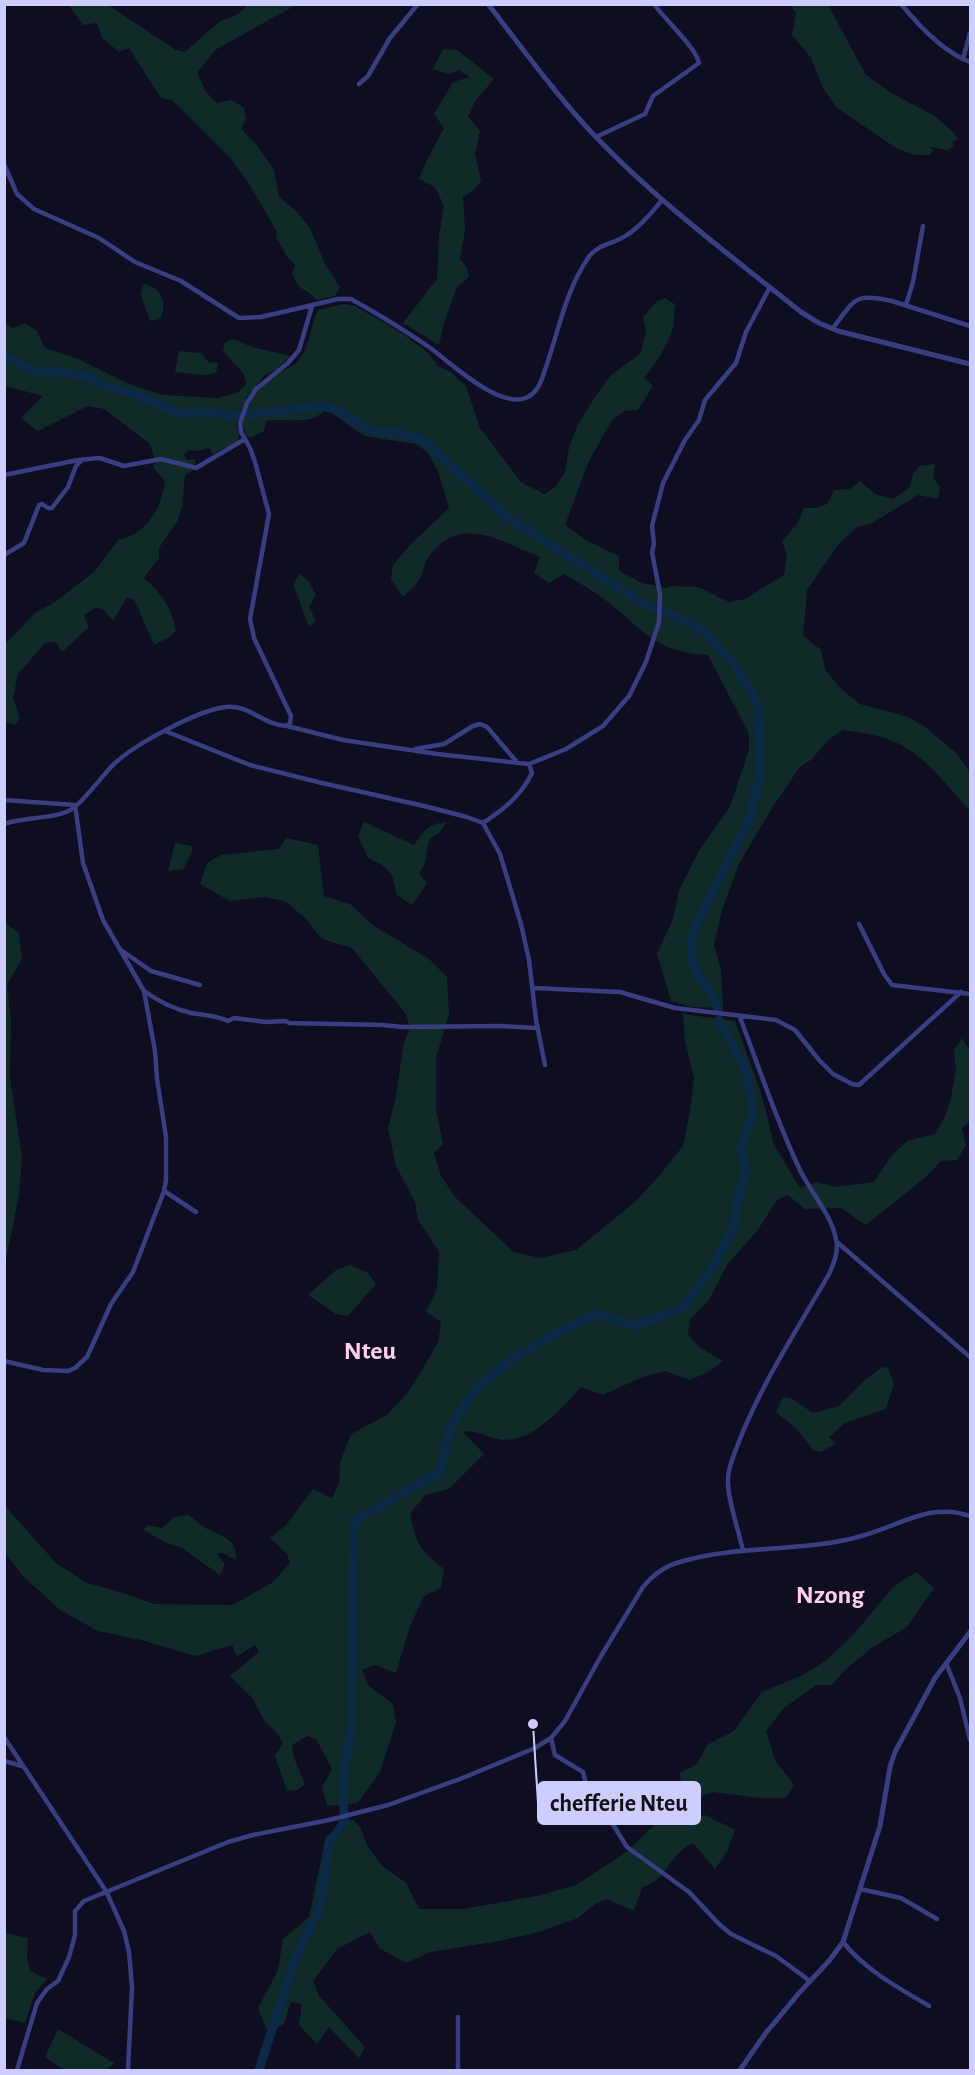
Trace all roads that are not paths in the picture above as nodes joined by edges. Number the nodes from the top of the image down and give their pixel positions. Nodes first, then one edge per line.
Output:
1 (418, 4) edge
2 (488, 4) edge
3 (654, 4) edge
4 (901, 4) edge
5 (970, 33) edge
6 (963, 59) junction
7 (970, 62) edge
8 (359, 84) dead end
9 (596, 137) junction
10 (4, 164) edge
11 (662, 200) junction
12 (923, 226) dead end
13 (770, 287) junction
14 (906, 305) junction
15 (312, 306) junction
16 (970, 326) edge
17 (833, 328) junction
18 (970, 364) edge
19 (245, 439) junction
20 (82, 460) junction
21 (4, 475) edge
22 (4, 555) edge
23 (287, 726) junction
24 (165, 731) junction
25 (413, 749) junction
26 (517, 761) junction
27 (529, 764) junction
28 (4, 800) edge
29 (75, 805) junction
30 (483, 823) junction
31 (4, 824) edge
32 (859, 924) dead end
33 (119, 948) junction
34 (200, 986) dead end
35 (534, 988) junction
36 (144, 991) junction
37 (961, 992) junction
38 (970, 994) edge
39 (739, 1015) junction
40 (538, 1029) junction
41 (545, 1065) dead end
42 (164, 1191) junction
43 (196, 1212) dead end
44 (837, 1242) junction
45 (970, 1358) edge
46 (4, 1361) edge
47 (970, 1516) edge
48 (743, 1551) junction
49 (970, 1632) edge
50 (946, 1663) junction
51 (4, 1737) edge
52 (970, 1737) edge
53 (551, 1738) junction
54 (4, 1761) edge
55 (22, 1766) junction
56 (860, 1889) junction
57 (106, 1891) junction
58 (938, 1918) dead end
59 (843, 1942) junction
60 (810, 1981) junction
61 (929, 2006) dead end
62 (458, 2017) dead end
63 (17, 2070) edge
64 (128, 2070) edge
65 (458, 2070) edge
66 (740, 2070) edge

1 - 8 street
2 - 9 street
3 - 9 street
4 - 6 street
5 - 6 street
6 - 7 street
9 - 11 street
10 - 15 street
11 - 13 street
11 - 15 street
12 - 14 street
13 - 17 street
13 - 27 street
14 - 16 street
14 - 17 street
15 - 19 street
17 - 18 street
19 - 20 street
19 - 23 street
20 - 21 street
20 - 22 street
23 - 24 street
23 - 25 street
24 - 29 street
24 - 30 street
25 - 26 street
25 - 26 street
26 - 27 street
27 - 30 street
28 - 29 street
29 - 31 street
29 - 33 street
30 - 35 street
32 - 37 street
33 - 34 street
33 - 36 street
35 - 39 street
35 - 40 street
36 - 40 street
36 - 42 street
37 - 38 street
37 - 39 street
39 - 44 street
40 - 41 street
42 - 43 street
42 - 46 street
44 - 45 street
44 - 48 street
47 - 48 street
48 - 53 street
49 - 50 street
50 - 52 street
50 - 56 street
51 - 55 street
53 - 57 street
53 - 60 street
54 - 55 street
55 - 57 street
56 - 58 street
56 - 59 street
57 - 63 street
57 - 64 street
59 - 60 street
59 - 61 street
60 - 66 street
62 - 65 street

